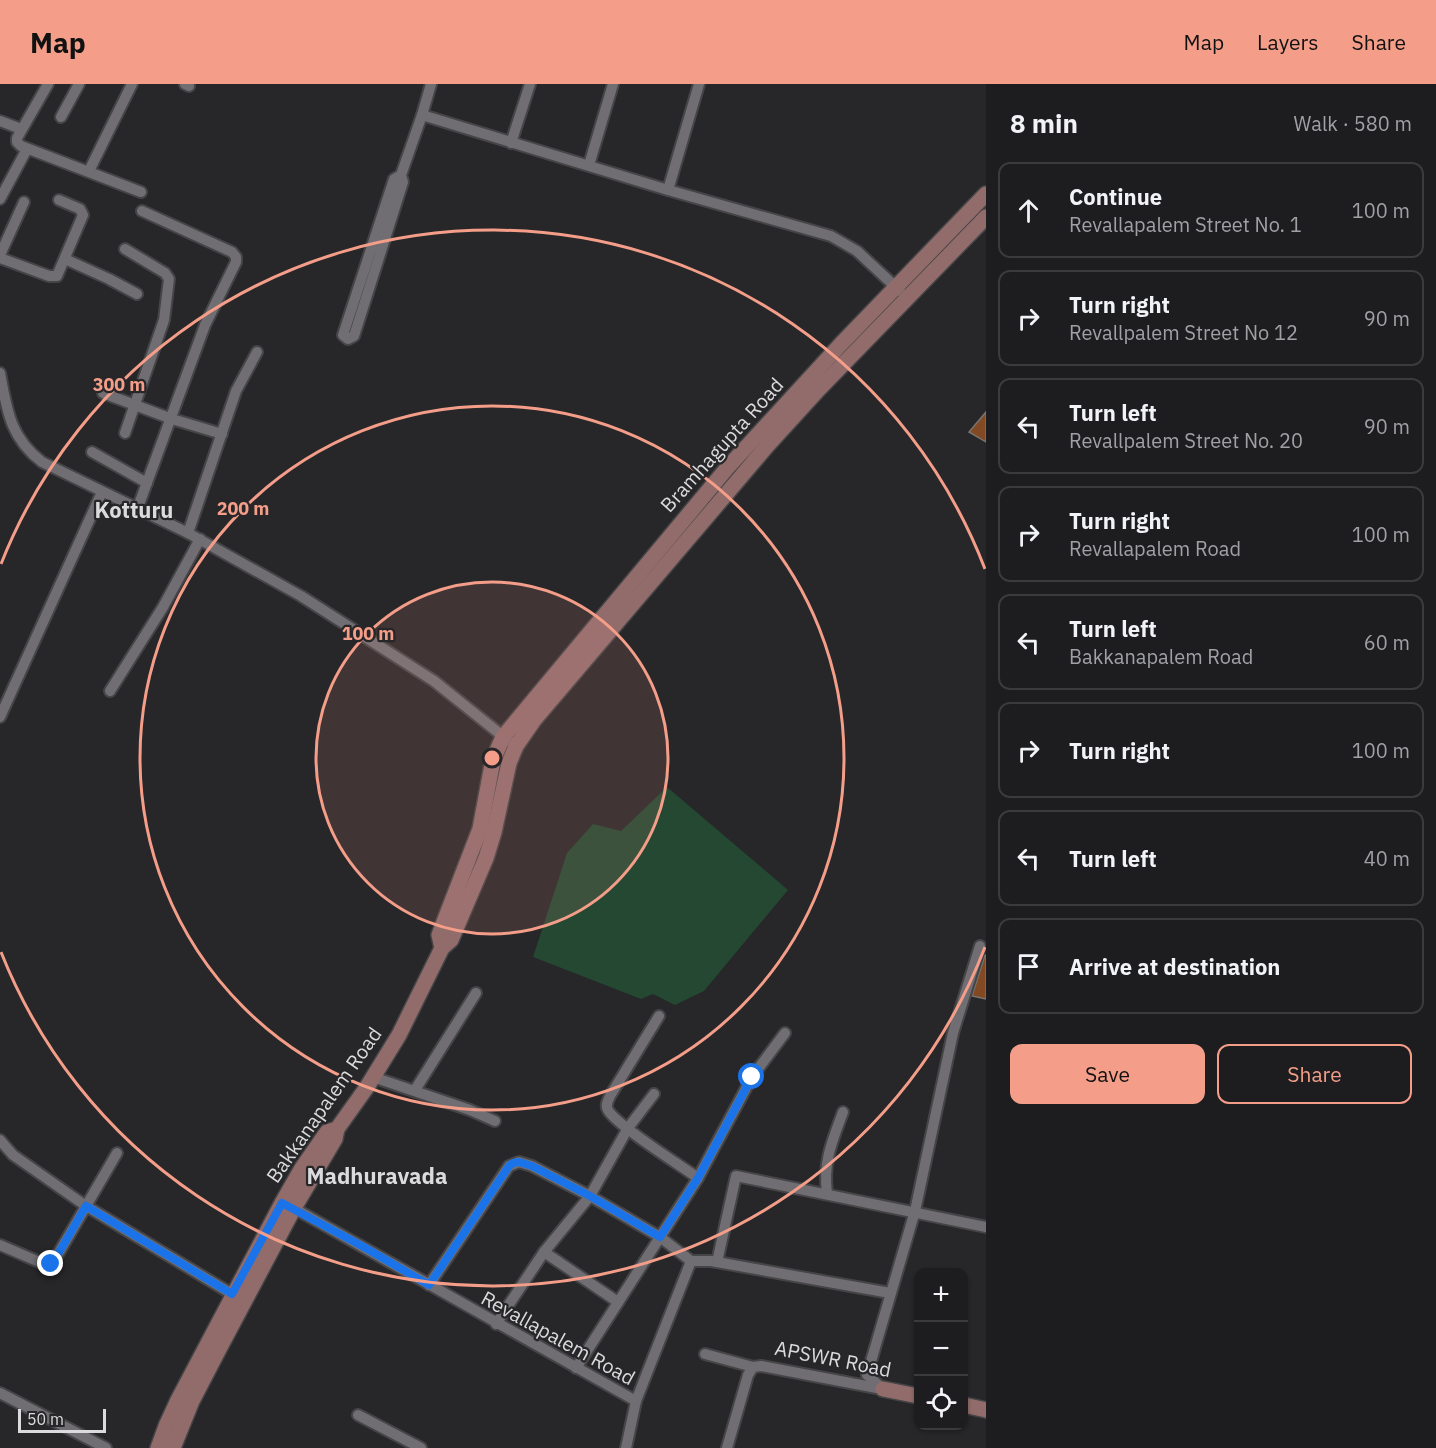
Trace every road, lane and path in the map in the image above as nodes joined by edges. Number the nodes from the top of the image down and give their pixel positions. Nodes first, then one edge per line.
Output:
1 (48, 84) edge
2 (79, 84) edge
3 (132, 84) edge
4 (431, 84) edge
5 (530, 84) edge
6 (613, 84) edge
7 (699, 84) edge
8 (422, 115) junction
9 (61, 117) dead end
10 (0, 121) edge
11 (21, 129) junction
12 (511, 143) junction
13 (27, 149) junction
14 (589, 165) junction
15 (89, 171) junction
16 (401, 175) junction
17 (668, 190) junction
18 (141, 192) dead end
19 (986, 194) edge
20 (0, 199) edge
21 (59, 200) dead end
22 (24, 202) dead end
23 (142, 211) dead end
24 (986, 217) edge
25 (125, 249) dead end
26 (0, 257) edge
27 (65, 260) junction
28 (902, 293) junction
29 (137, 294) dead end
30 (257, 351) dead end
31 (0, 373) edge
32 (104, 393) dead end
33 (135, 405) junction
34 (172, 418) junction
35 (125, 434) dead end
36 (222, 434) junction
37 (92, 452) dead end
38 (147, 483) junction
39 (102, 492) junction
40 (138, 507) junction
41 (188, 533) junction
42 (200, 539) junction
43 (110, 692) dead end
44 (0, 717) edge
45 (509, 742) junction
46 (980, 946) dead end
47 (476, 993) dead end
48 (659, 1016) dead end
49 (785, 1033) dead end
50 (374, 1077) junction
51 (415, 1090) junction
52 (654, 1094) dead end
53 (843, 1112) dead end
54 (495, 1121) dead end
55 (628, 1128) junction
56 (0, 1140) edge
57 (117, 1153) dead end
58 (698, 1178) junction
59 (827, 1194) junction
60 (590, 1196) junction
61 (288, 1205) junction
62 (86, 1206) junction
63 (915, 1211) junction
64 (986, 1227) edge
65 (660, 1237) junction
66 (0, 1245) edge
67 (544, 1252) junction
68 (691, 1261) junction
69 (717, 1262) junction
70 (429, 1285) junction
71 (890, 1293) junction
72 (232, 1294) junction
73 (618, 1302) junction
74 (496, 1324) junction
75 (705, 1354) dead end
76 (753, 1367) junction
77 (576, 1368) junction
78 (882, 1389) junction
79 (0, 1393) edge
80 (914, 1395) edge
81 (636, 1401) junction
82 (968, 1406) edge
83 (986, 1410) edge
84 (358, 1415) dead end
85 (106, 1448) edge
86 (158, 1448) edge
87 (173, 1448) edge
88 (421, 1448) edge
89 (626, 1448) edge
90 (727, 1448) edge

1 - 11 street
2 - 9 street
3 - 15 street
4 - 8 street
5 - 12 street
6 - 14 street
7 - 17 street
8 - 12 street
8 - 16 street
10 - 11 street
11 - 13 street
12 - 14 street
13 - 15 street
13 - 20 street
14 - 17 street
15 - 18 street
16 - 16 street
17 - 28 street
19 - 28 street, Bramhagupta Road
21 - 27 street
22 - 26 street
23 - 34 street
24 - 28 street, Bramhagupta Road
25 - 33 street
26 - 27 street
27 - 29 street
28 - 45 street, Bramhagupta Road
30 - 36 street
31 - 39 street
32 - 33 street
33 - 34 street
33 - 35 street
34 - 36 street
34 - 38 street
36 - 41 street
37 - 38 street
38 - 40 street
39 - 40 street
39 - 44 street
40 - 41 street
41 - 42 street
42 - 43 street
42 - 45 street
45 - 50 street, Bakkanapalem Road
46 - 63 street
47 - 51 street
48 - 55 street
49 - 58 street
50 - 51 street
50 - 61 street, Bakkanapalem Road
51 - 54 street
52 - 55 street
53 - 59 street
55 - 58 street
55 - 60 street
56 - 62 street
57 - 62 street
58 - 65 street
59 - 63 street
59 - 69 street
60 - 65 street
60 - 67 street
60 - 70 street
61 - 70 street, Revallapalem Road
61 - 72 street, Bakkanapalem Road
61 - 87 street
62 - 66 street
62 - 72 street
63 - 64 street
63 - 71 street
65 - 68 street
65 - 73 street
67 - 73 street
67 - 74 street
68 - 69 street
68 - 81 street, Revallapalem Road
69 - 71 street
70 - 74 street, Revallapalem Road
71 - 78 street
72 - 86 street, Bakkanapalem Road
73 - 77 street
74 - 77 street, Revallapalem Road
75 - 76 street
76 - 78 street, APSWR Road
76 - 90 street, APSWR Road
77 - 81 street, Revallapalem Road
78 - 80 street, APSWR Road
79 - 85 street
81 - 89 street
82 - 83 street
84 - 88 street

